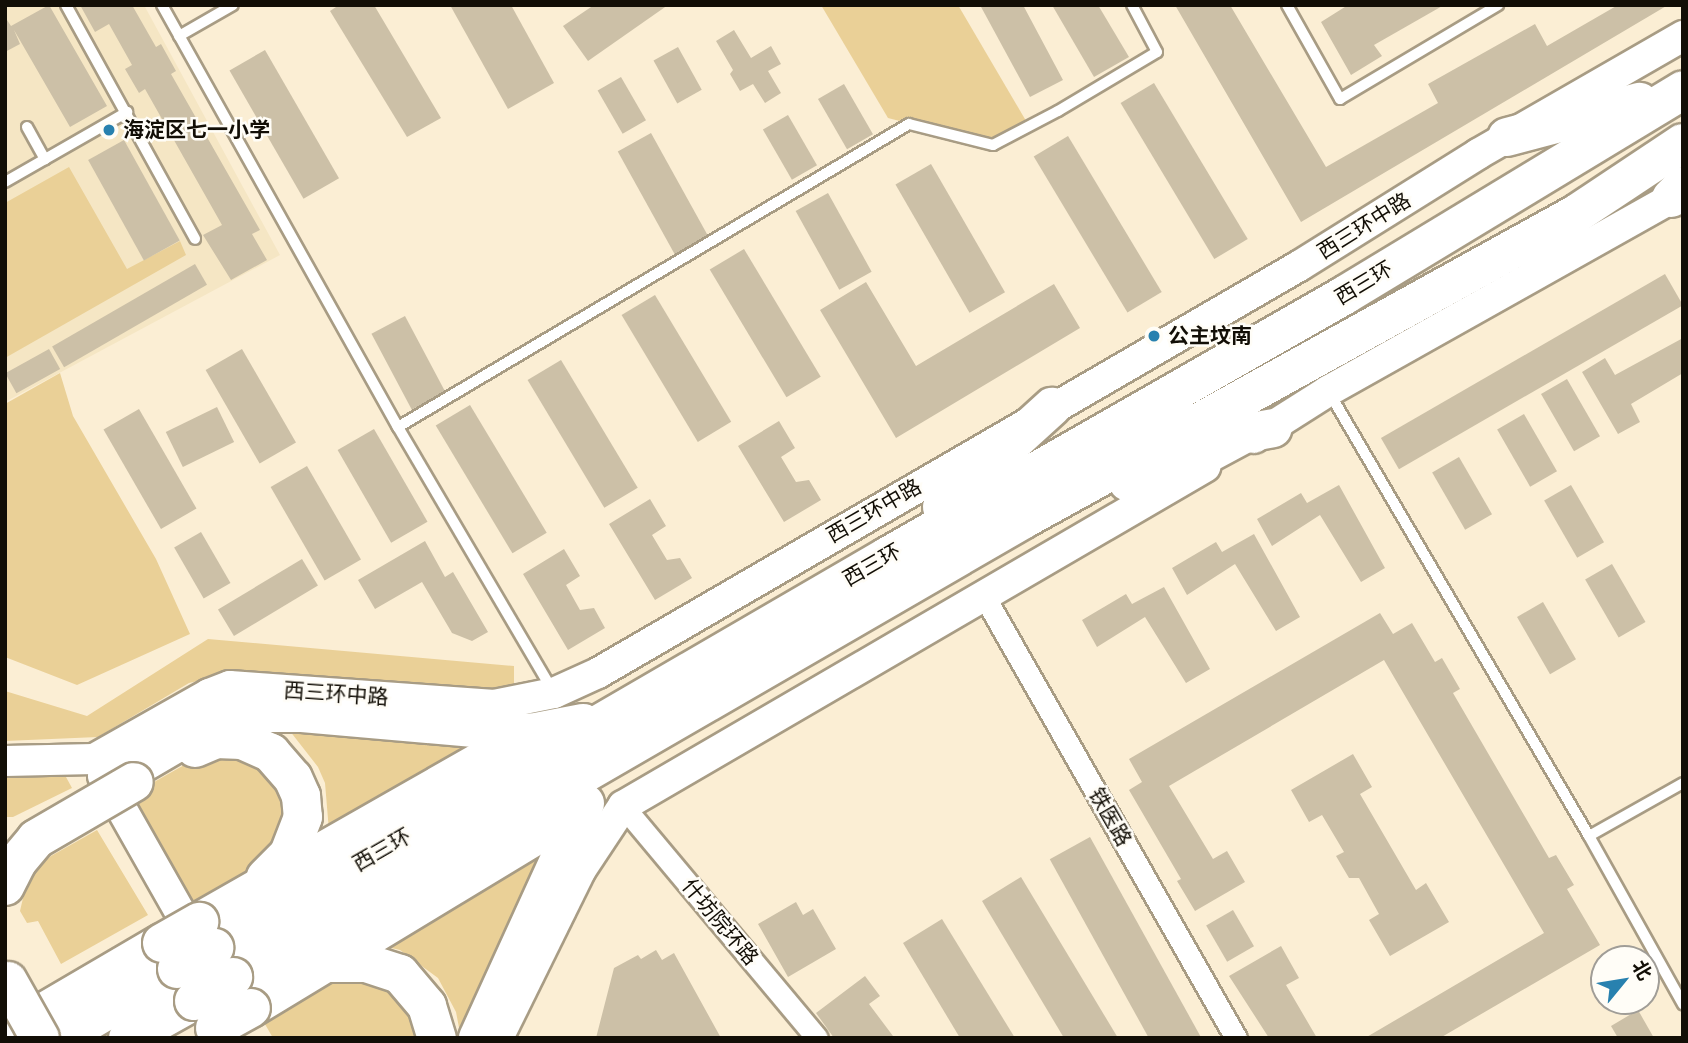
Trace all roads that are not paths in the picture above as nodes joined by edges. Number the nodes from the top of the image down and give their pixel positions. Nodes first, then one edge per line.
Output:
1 (66, 5) edge
2 (162, 5) edge
3 (233, 5) edge
4 (1132, 5) edge
5 (1287, 5) edge
6 (1498, 5) edge
7 (179, 36) junction
8 (1683, 36) edge
9 (1682, 90) edge
10 (127, 112) junction
11 (27, 127) dead end
12 (1507, 137) junction
13 (1683, 143) edge
14 (45, 159) junction
15 (5, 181) edge
16 (1679, 192) edge
17 (195, 239) dead end
18 (1328, 391) junction
19 (1052, 407) junction
20 (398, 427) junction
21 (1273, 428) junction
22 (1024, 519) junction
23 (888, 555) junction
24 (984, 596) junction
25 (554, 694) junction
26 (620, 731) junction
27 (531, 733) junction
28 (5, 761) edge
29 (117, 772) junction
30 (1683, 783) edge
31 (623, 806) junction
32 (583, 807) junction
33 (1589, 836) junction
34 (5, 839) edge
35 (5, 886) edge
36 (250, 894) junction
37 (323, 963) junction
38 (6, 971) edge
39 (209, 987) edge
40 (1683, 1004) edge
41 (5, 1035) edge
42 (40, 1038) edge
43 (60, 1038) edge
44 (128, 1038) edge
45 (437, 1038) edge
46 (478, 1038) edge
47 (498, 1038) edge
48 (817, 1038) edge
49 (1236, 1038) edge

1 - 10 lane
2 - 7 lane
3 - 7 lane
4 - 20 lane
5 - 6 lane
7 - 20 lane
8 - 12 street, 西三环中路
9 - 12 highway
9 - 23 highway, 西三环
10 - 14 lane
10 - 17 lane
11 - 14 lane
12 - 19 street, 西三环中路
13 - 22 highway, 西三环
14 - 15 lane
16 - 18 street
18 - 21 street
18 - 33 lane
19 - 23 highway
19 - 25 street, 西三环中路
20 - 25 lane
21 - 22 highway
21 - 24 street
22 - 26 highway, 西三环
23 - 26 highway, 西三环
24 - 31 street
24 - 49 street, 铁医路
25 - 29 street, 西三环中路
26 - 27 highway
26 - 32 highway
26 - 39 highway, 西三环
27 - 29 highway
27 - 36 highway
28 - 29 street, 西三环中路
29 - 34 highway
29 - 35 highway, bridge
29 - 36 highway
29 - 39 street
30 - 33 lane
31 - 47 street
31 - 48 street, 什坊院环路
32 - 37 highway
32 - 46 highway
33 - 40 lane
36 - 39 highway
37 - 39 highway
37 - 45 highway
38 - 42 highway, bridge
39 - 41 highway
39 - 43 highway, 西三环
39 - 44 highway, 西三环

